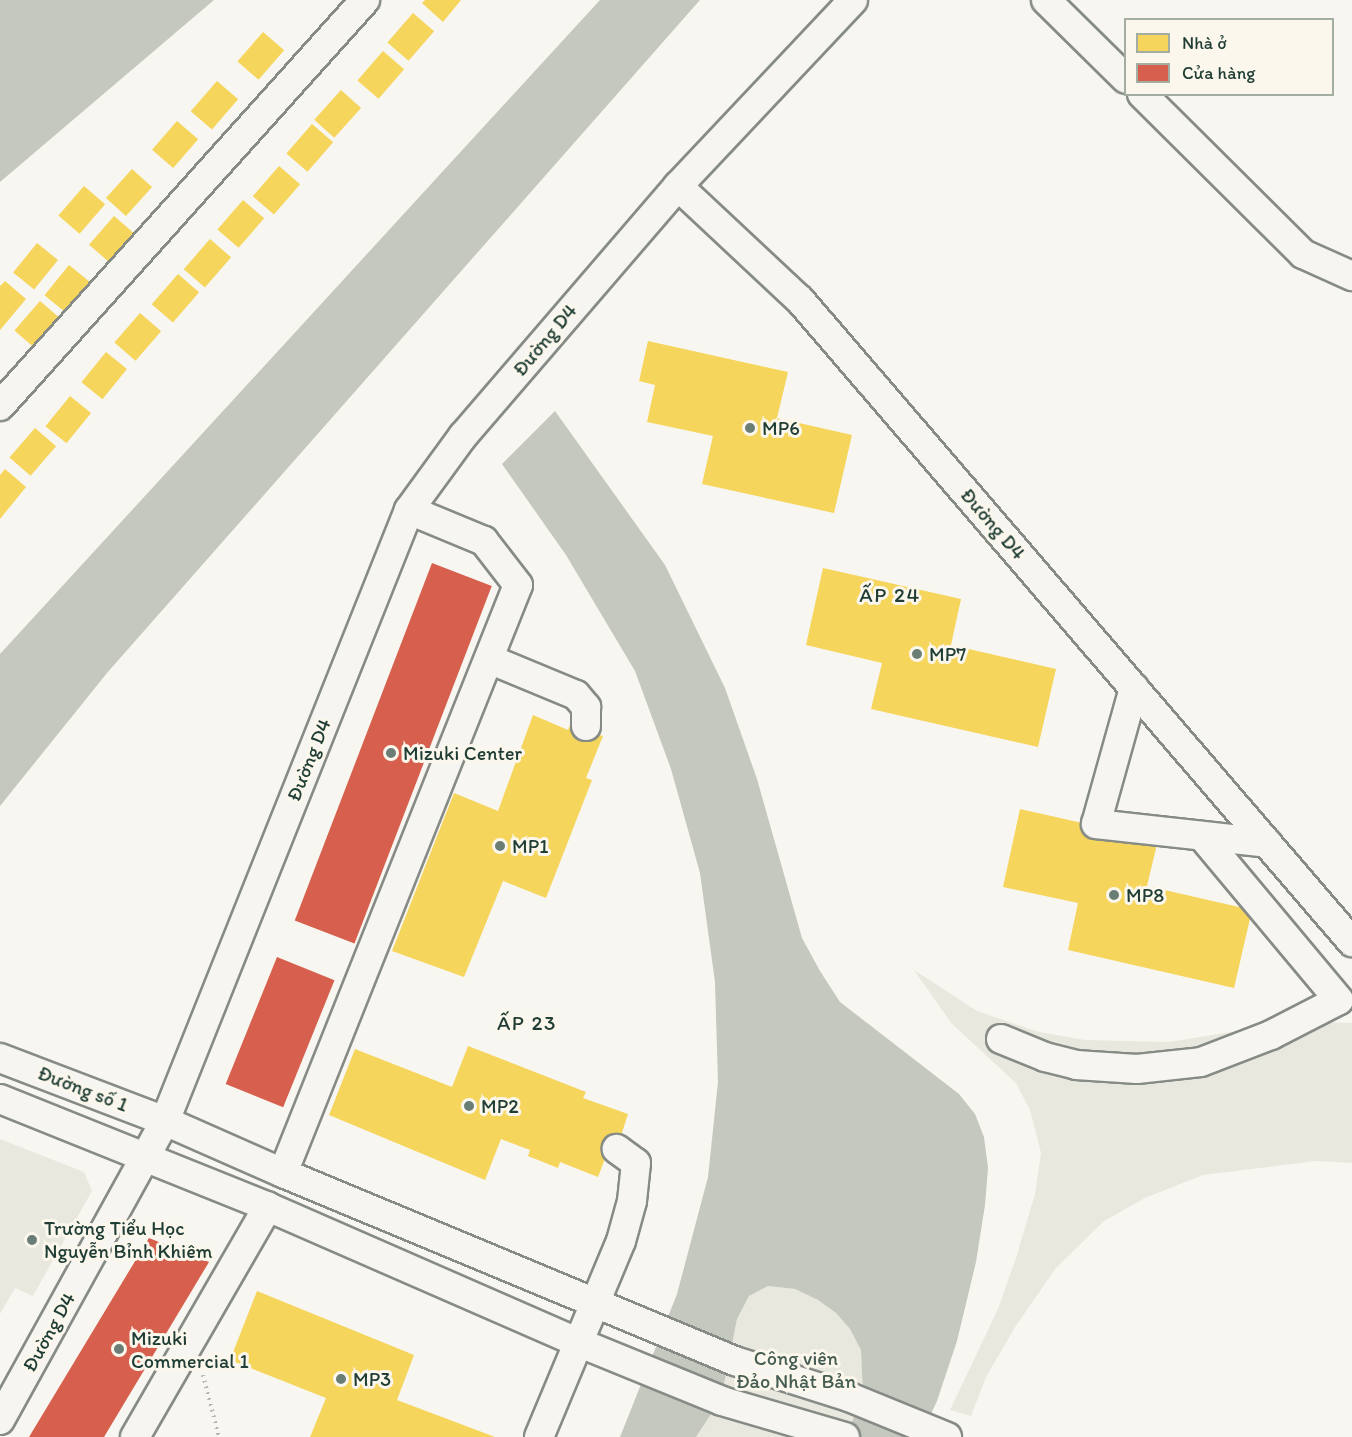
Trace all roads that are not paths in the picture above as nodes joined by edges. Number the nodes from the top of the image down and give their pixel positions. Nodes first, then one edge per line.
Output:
1 (365, 0) edge
2 (853, 0) edge
3 (1046, 0) edge
4 (1124, 78) edge
5 (1144, 96) edge
6 (678, 186) junction
7 (1352, 276) edge
8 (0, 406) edge
9 (409, 510) junction
10 (489, 659) junction
11 (1134, 688) junction
12 (586, 726) dead end
13 (1202, 836) junction
14 (1267, 843) junction
15 (1352, 942) edge
16 (1000, 1039) dead end
17 (0, 1058) edge
18 (0, 1099) edge
19 (165, 1121) junction
20 (617, 1149) dead end
21 (147, 1156) junction
22 (283, 1173) junction
23 (268, 1207) junction
24 (596, 1305) junction
25 (580, 1343) junction
26 (0, 1420) edge
27 (839, 1435) edge
28 (135, 1437) edge
29 (539, 1437) edge
30 (945, 1437) edge

1 - 8 street
2 - 6 street
3 - 4 street
5 - 7 street
6 - 9 street, Đường D4
6 - 11 street, Đường D4
9 - 10 street
9 - 19 street, Đường D4
10 - 12 street
10 - 22 street
11 - 13 street
11 - 14 street, Đường D4
13 - 14 street
13 - 16 street
14 - 15 street, Đường D4
17 - 19 street, Đường số 1
18 - 21 street, Đường số 1
19 - 21 street, Đường D4
19 - 22 street, Đường số 1
20 - 24 street
21 - 23 street, Đường số 1
21 - 26 street, Đường D4
22 - 24 street, Đường số 1
23 - 25 street, Đường số 1
23 - 28 street
24 - 25 street
24 - 30 street, Đường số 1
25 - 27 street, Đường số 1
25 - 29 street

